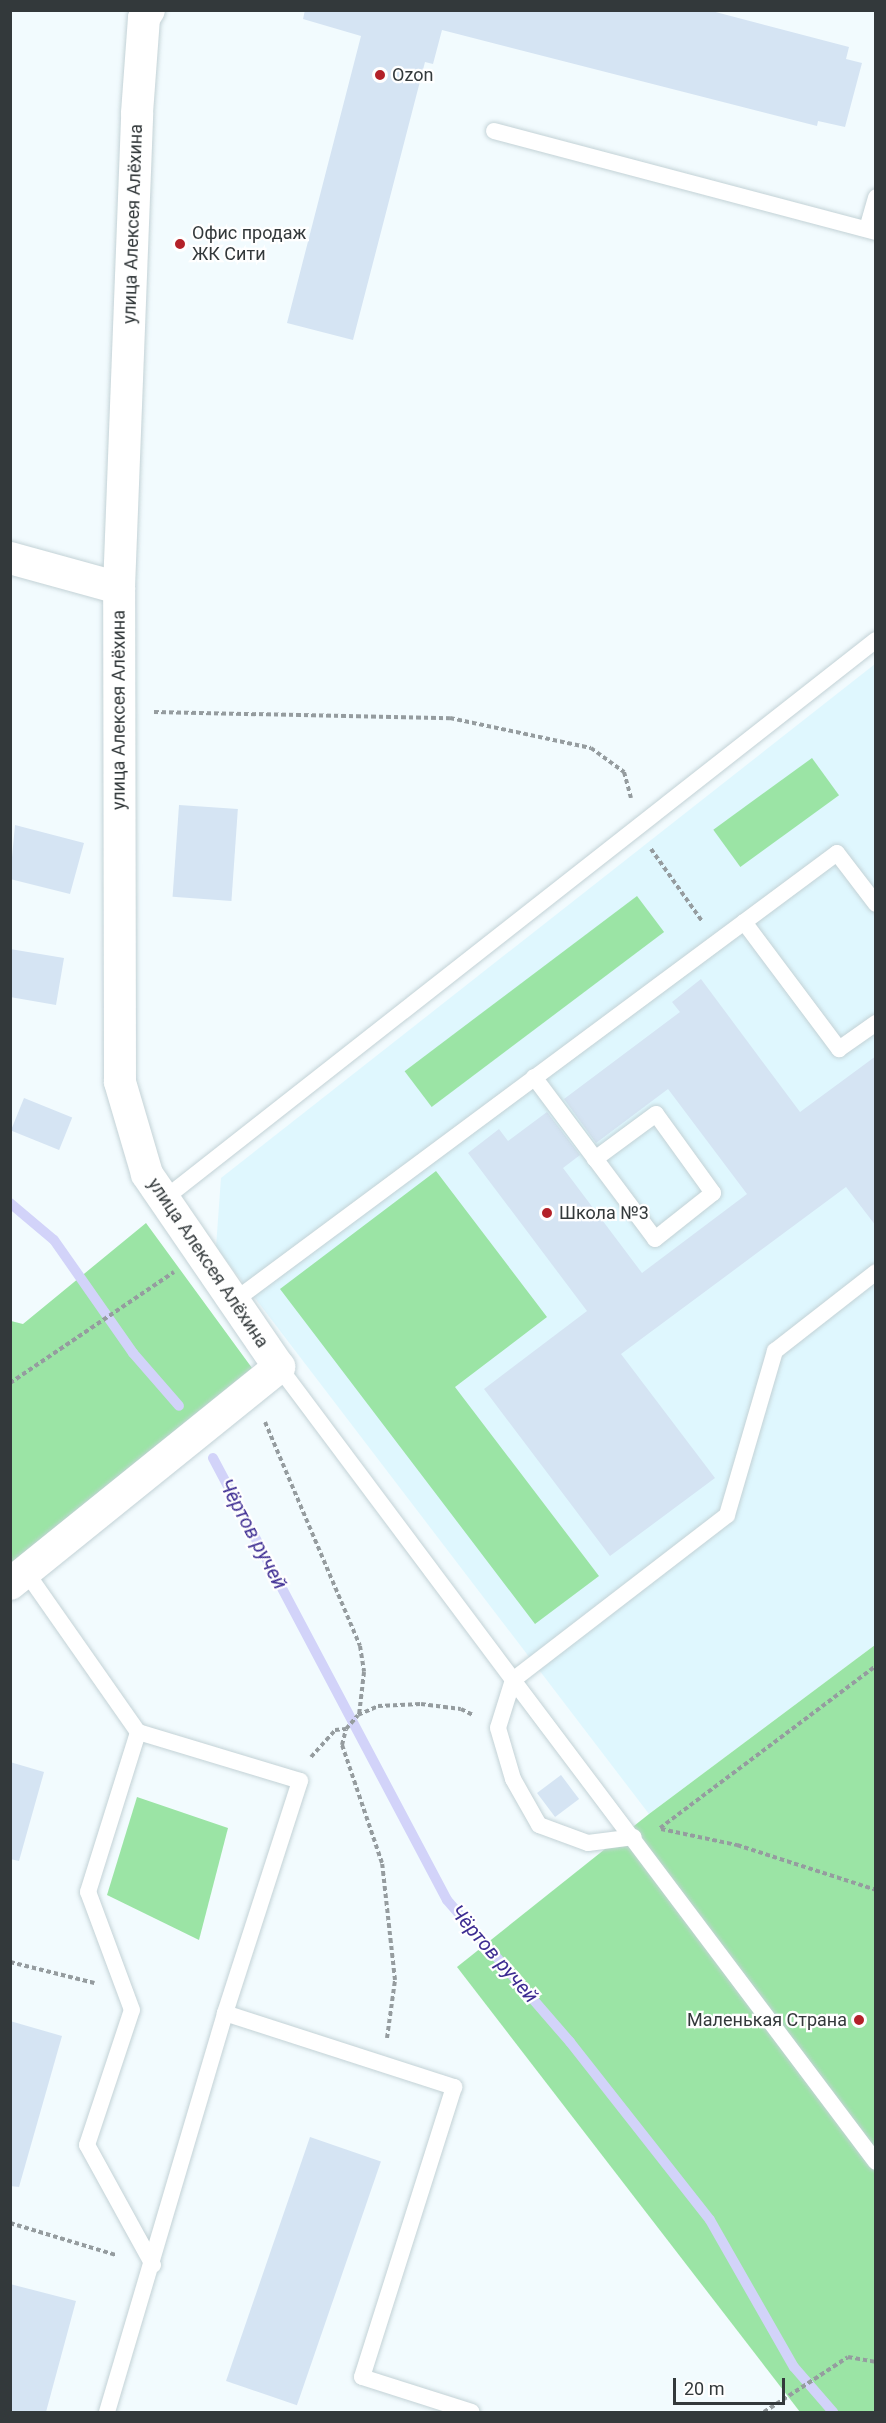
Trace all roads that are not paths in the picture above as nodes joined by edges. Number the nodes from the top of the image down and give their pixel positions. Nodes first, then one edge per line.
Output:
1 (149, 10) edge
2 (494, 131) dead end
3 (876, 197) edge
4 (871, 231) edge
5 (10, 558) edge
6 (118, 588) junction
7 (876, 640) edge
8 (876, 904) edge
9 (744, 922) junction
10 (876, 1023) edge
11 (534, 1077) junction
12 (595, 1159) junction
13 (164, 1199) junction
14 (876, 1272) edge
15 (234, 1301) junction
16 (279, 1367) junction
17 (18, 1578) edge
18 (513, 1680) junction
19 (138, 1732) junction
20 (634, 1837) junction
21 (225, 2013) junction
22 (876, 2162) edge
23 (153, 2265) junction
24 (107, 2412) edge
25 (472, 2412) edge

1 - 6 street, улица Алексея Алёхина
2 - 4 lane
3 - 4 lane
5 - 6 street
6 - 13 street, улица Алексея Алёхина
7 - 13 lane
8 - 9 lane
9 - 10 lane
9 - 11 lane
11 - 12 lane
11 - 15 lane
12 - 12 lane
13 - 15 street, улица Алексея Алёхина
14 - 18 lane
15 - 16 street, улица Алексея Алёхина
16 - 17 street
16 - 18 lane
17 - 19 lane
18 - 20 lane
18 - 20 lane
19 - 21 lane
19 - 23 lane
20 - 22 lane
21 - 23 lane
21 - 25 lane
23 - 24 lane

